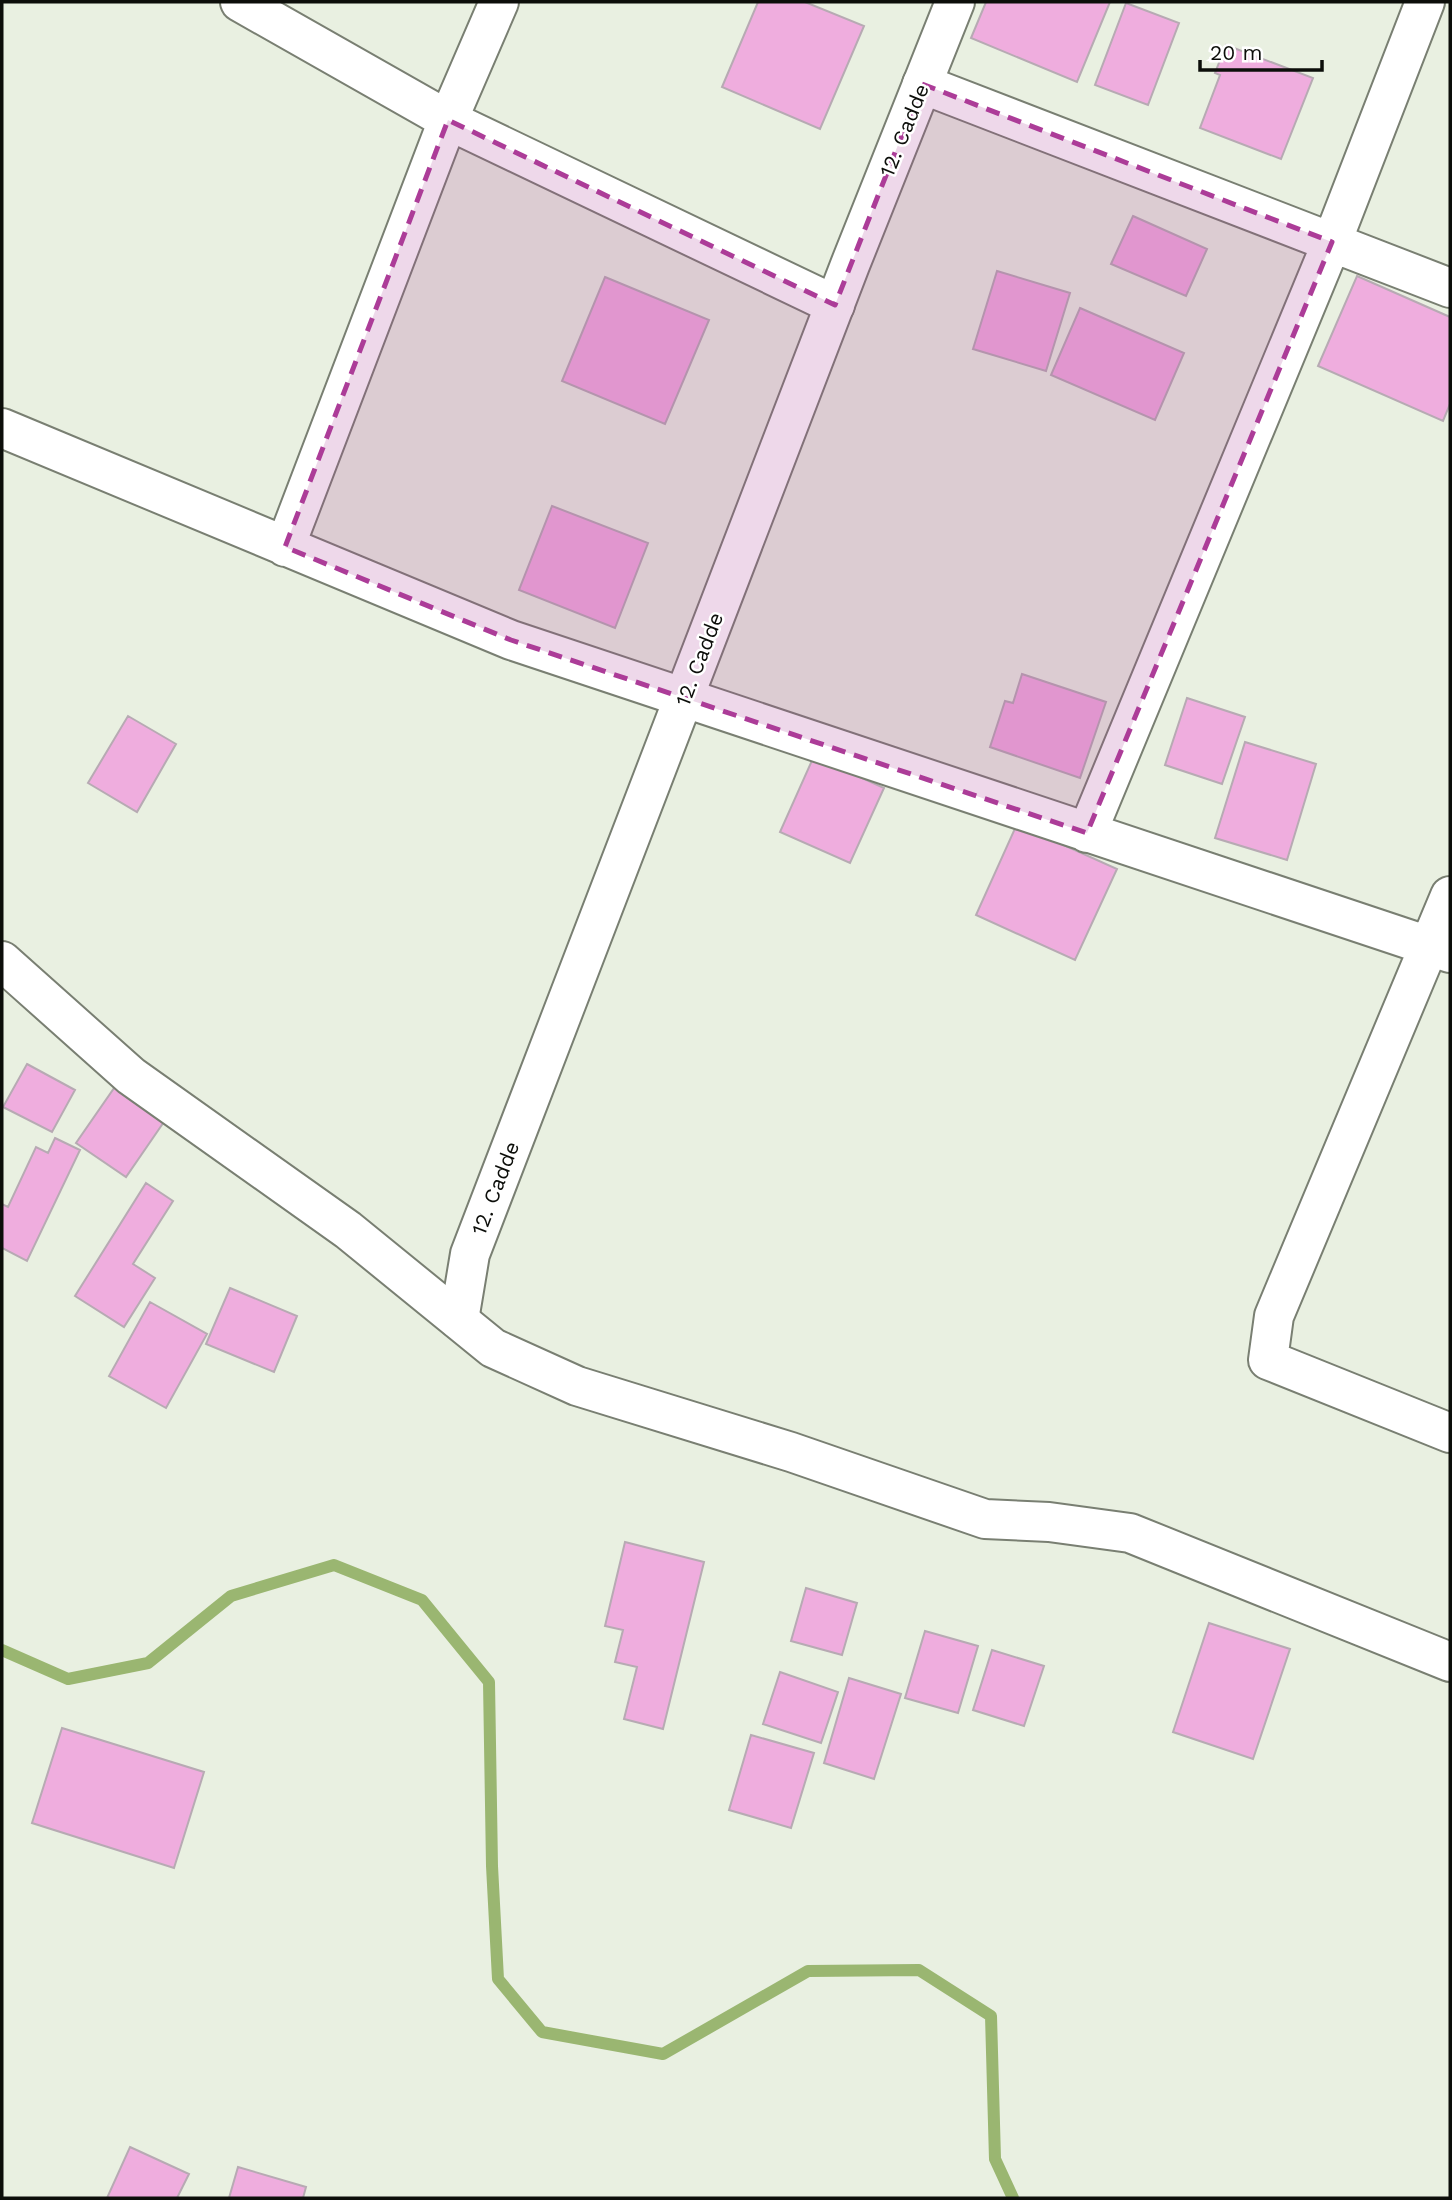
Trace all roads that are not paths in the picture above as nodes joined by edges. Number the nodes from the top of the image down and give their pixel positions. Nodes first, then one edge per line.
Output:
1 (240, 2) edge
2 (499, 2) edge
3 (955, 2) edge
4 (1425, 2) edge
5 (922, 84) junction
6 (448, 120) junction
7 (1332, 242) junction
8 (1450, 288) edge
9 (835, 305) junction
10 (2, 428) edge
11 (285, 547) junction
12 (683, 699) junction
13 (1087, 833) junction
14 (1450, 896) edge
15 (1440, 949) edge
16 (2, 961) edge
17 (459, 1320) junction
18 (1450, 1433) edge
19 (1450, 1662) edge

1 - 6 street
2 - 6 street
3 - 5 street, 12. Cadde
4 - 7 street
5 - 7 street
5 - 9 street, 12. Cadde
6 - 9 street
6 - 11 street
7 - 8 street
7 - 13 street
9 - 12 street, 12. Cadde
10 - 11 street
11 - 12 street
12 - 13 street
12 - 17 street, 12. Cadde
13 - 15 street
14 - 15 street
15 - 18 street
16 - 17 street
17 - 19 street

